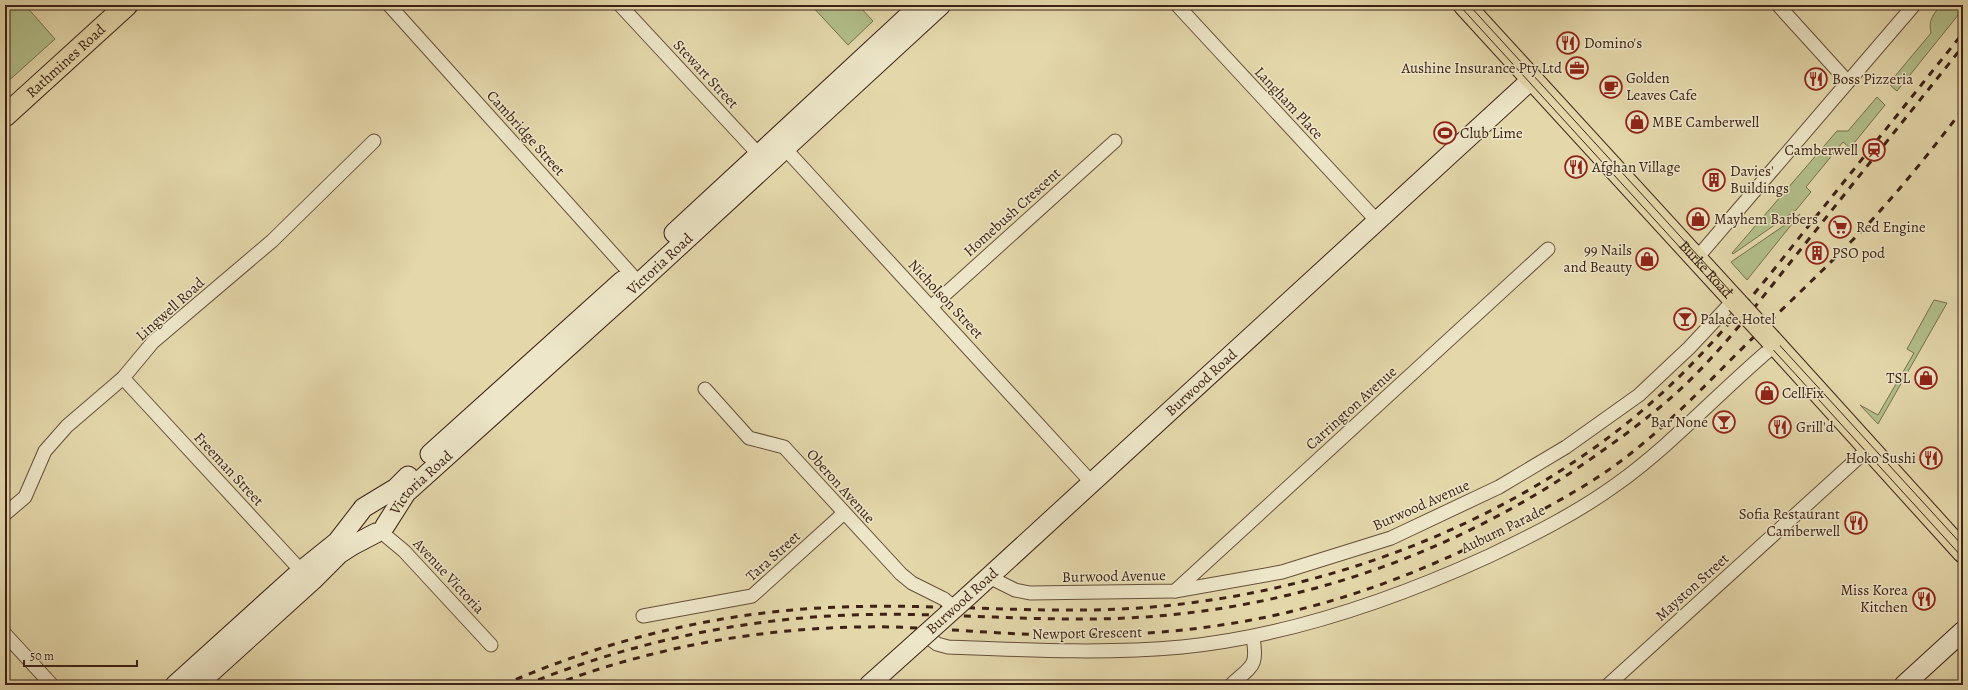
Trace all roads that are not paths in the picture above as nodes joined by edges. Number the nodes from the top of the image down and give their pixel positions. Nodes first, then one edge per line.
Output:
1 (127, 5) edge
2 (389, 5) edge
3 (620, 5) edge
4 (1177, 5) edge
5 (1464, 5) edge
6 (1778, 5) edge
7 (1914, 5) edge
8 (934, 6) edge
9 (1532, 79) junction
10 (1847, 81) junction
11 (5, 116) edge
12 (374, 141) dead end
13 (1115, 141) dead end
14 (780, 143) junction
15 (763, 159) junction
16 (1378, 222) junction
17 (1548, 249) dead end
18 (1696, 259) junction
19 (635, 278) junction
20 (1736, 302) junction
21 (931, 306) junction
22 (1773, 342) junction
23 (123, 378) junction
24 (705, 389) dead end
25 (471, 426) junction
26 (1869, 448) junction
27 (1092, 483) junction
28 (362, 509) junction
29 (844, 513) junction
30 (5, 514) edge
31 (380, 530) junction
32 (1963, 552) edge
33 (306, 577) junction
34 (989, 577) junction
35 (1175, 591) junction
36 (955, 602) junction
37 (643, 616) dead end
38 (1963, 631) edge
39 (5, 634) edge
40 (1253, 637) junction
41 (925, 639) junction
42 (491, 645) dead end
43 (52, 685) edge
44 (175, 685) edge
45 (197, 685) edge
46 (869, 685) edge
47 (1231, 685) edge
48 (1608, 685) edge
49 (1904, 685) edge

1 - 11 main road, Rathmines Road
2 - 19 street, Cambridge Street
3 - 15 street, Stewart Street
4 - 16 street, Langham Place
5 - 9 main road, Burke Road
6 - 10 street
7 - 10 street
8 - 14 street, Victoria Road
9 - 16 street, Burwood Road
9 - 18 main road, Burke Road
10 - 18 street
12 - 23 street, Lingwell Road
13 - 21 street, Homebush Crescent
14 - 15 street, Victoria Road
14 - 21 street, Nicholson Street
15 - 19 street, Victoria Road
16 - 27 street, Burwood Road
17 - 35 street, Carrington Avenue
18 - 20 main road, Burke Road
19 - 25 street, Victoria Road
20 - 22 main road, Burke Road, bridge
20 - 35 street, Burwood Avenue
21 - 27 street, Nicholson Street
22 - 26 main road, Burke Road
22 - 40 street, Auburn Parade
23 - 30 street, Lingwell Road
23 - 33 street, Freeman Street
24 - 29 street, Oberon Avenue
25 - 28 street, Victoria Road
25 - 31 street, Victoria Road
26 - 32 main road, Burke Road
26 - 48 street, Mayston Street
27 - 34 street, Burwood Road
28 - 31 street
28 - 33 street, Victoria Road
29 - 36 street, Oberon Avenue
29 - 37 street, Tara Street
31 - 33 street, Victoria Road
31 - 42 street, Avenue Victoria
33 - 44 street, Victoria Road
33 - 45 street, Victoria Road
34 - 35 street, Burwood Avenue
34 - 36 street, Burwood Road
36 - 41 street, Burwood Road, bridge
38 - 49 street
39 - 43 street
40 - 41 street, Newport Crescent
40 - 47 street
41 - 46 street, Burwood Road

